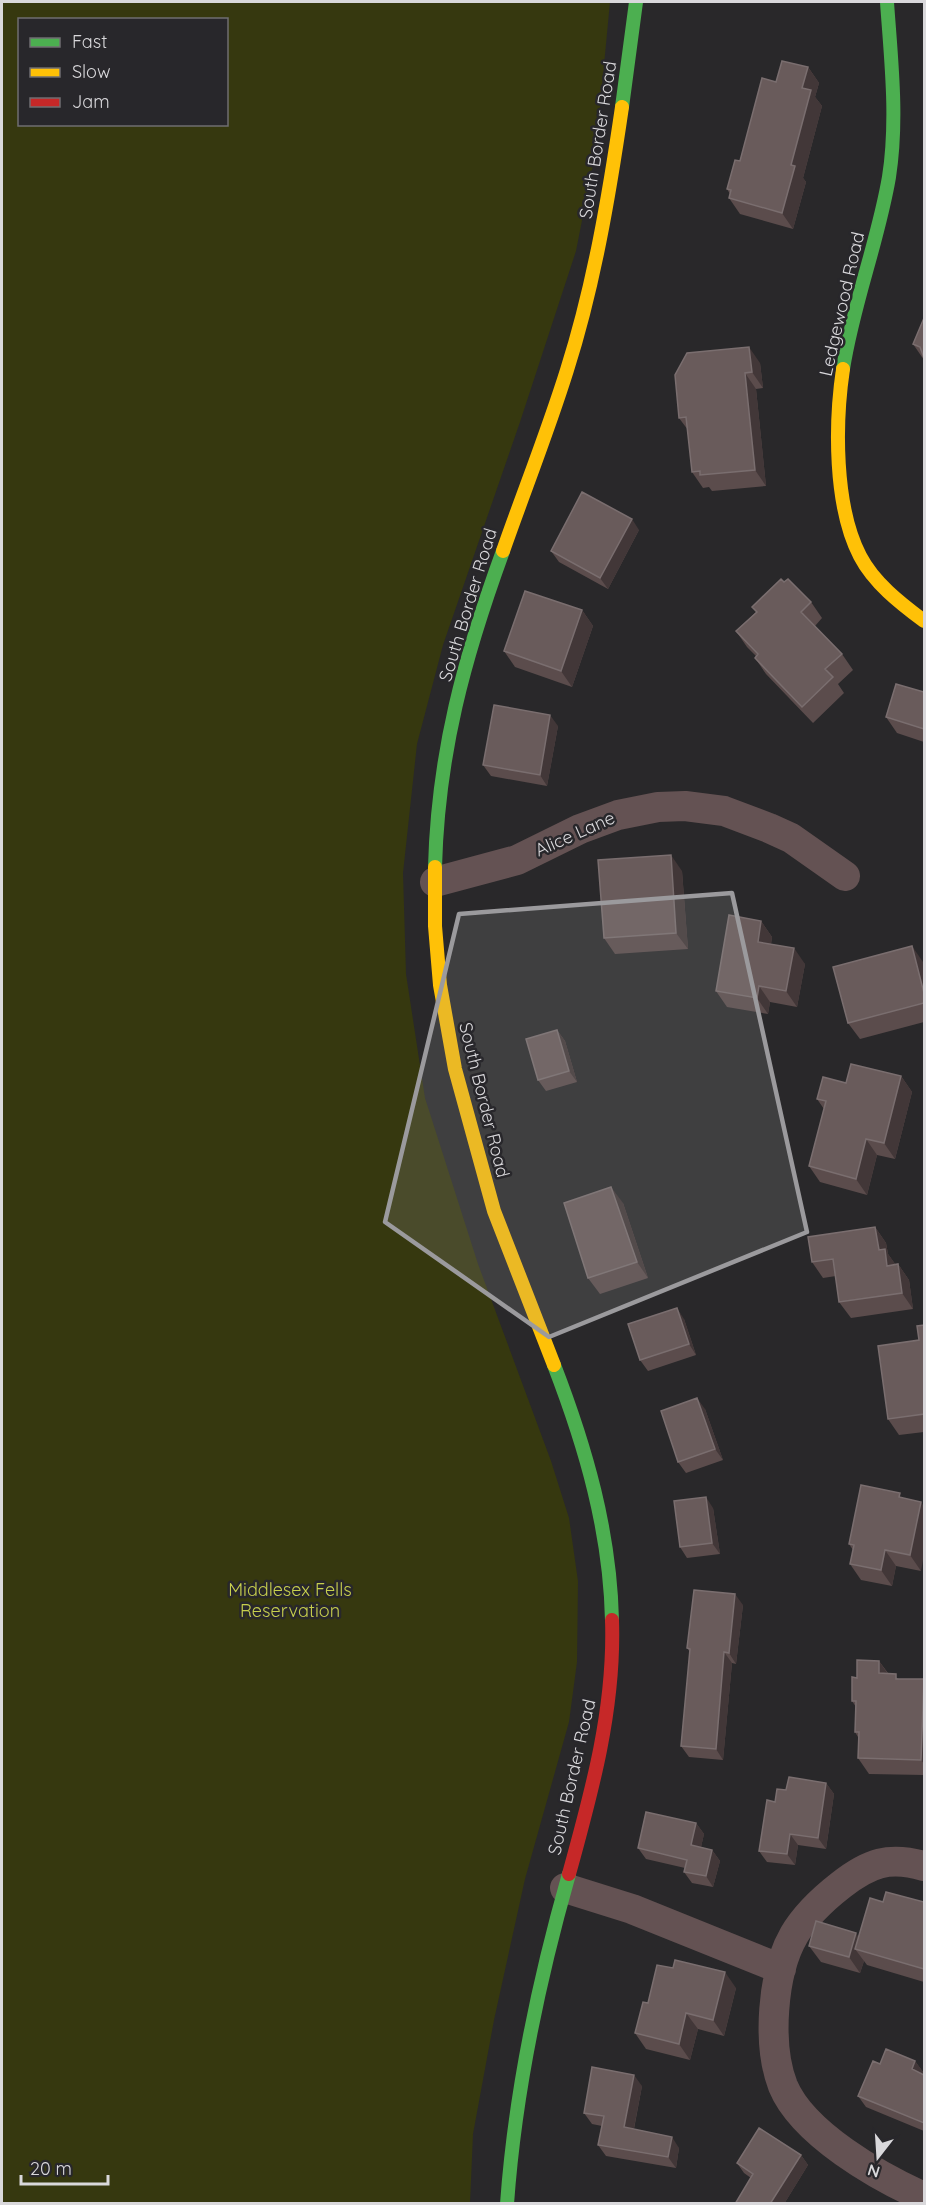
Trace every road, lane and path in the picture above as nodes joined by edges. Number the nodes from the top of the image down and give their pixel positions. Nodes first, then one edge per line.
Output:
1 (636, 2) edge
2 (887, 2) edge
3 (924, 621) edge
4 (845, 876) dead end
5 (435, 882) junction
6 (924, 1866) edge
7 (564, 1888) junction
8 (781, 1969) junction
9 (924, 2197) edge
10 (507, 2204) edge

1 - 5 main road, South Border Road
2 - 3 main road, Ledgewood Road
4 - 5 street, Alice Lane
5 - 7 main road, South Border Road
6 - 8 street
7 - 8 street
7 - 10 main road, South Border Road
8 - 9 street

